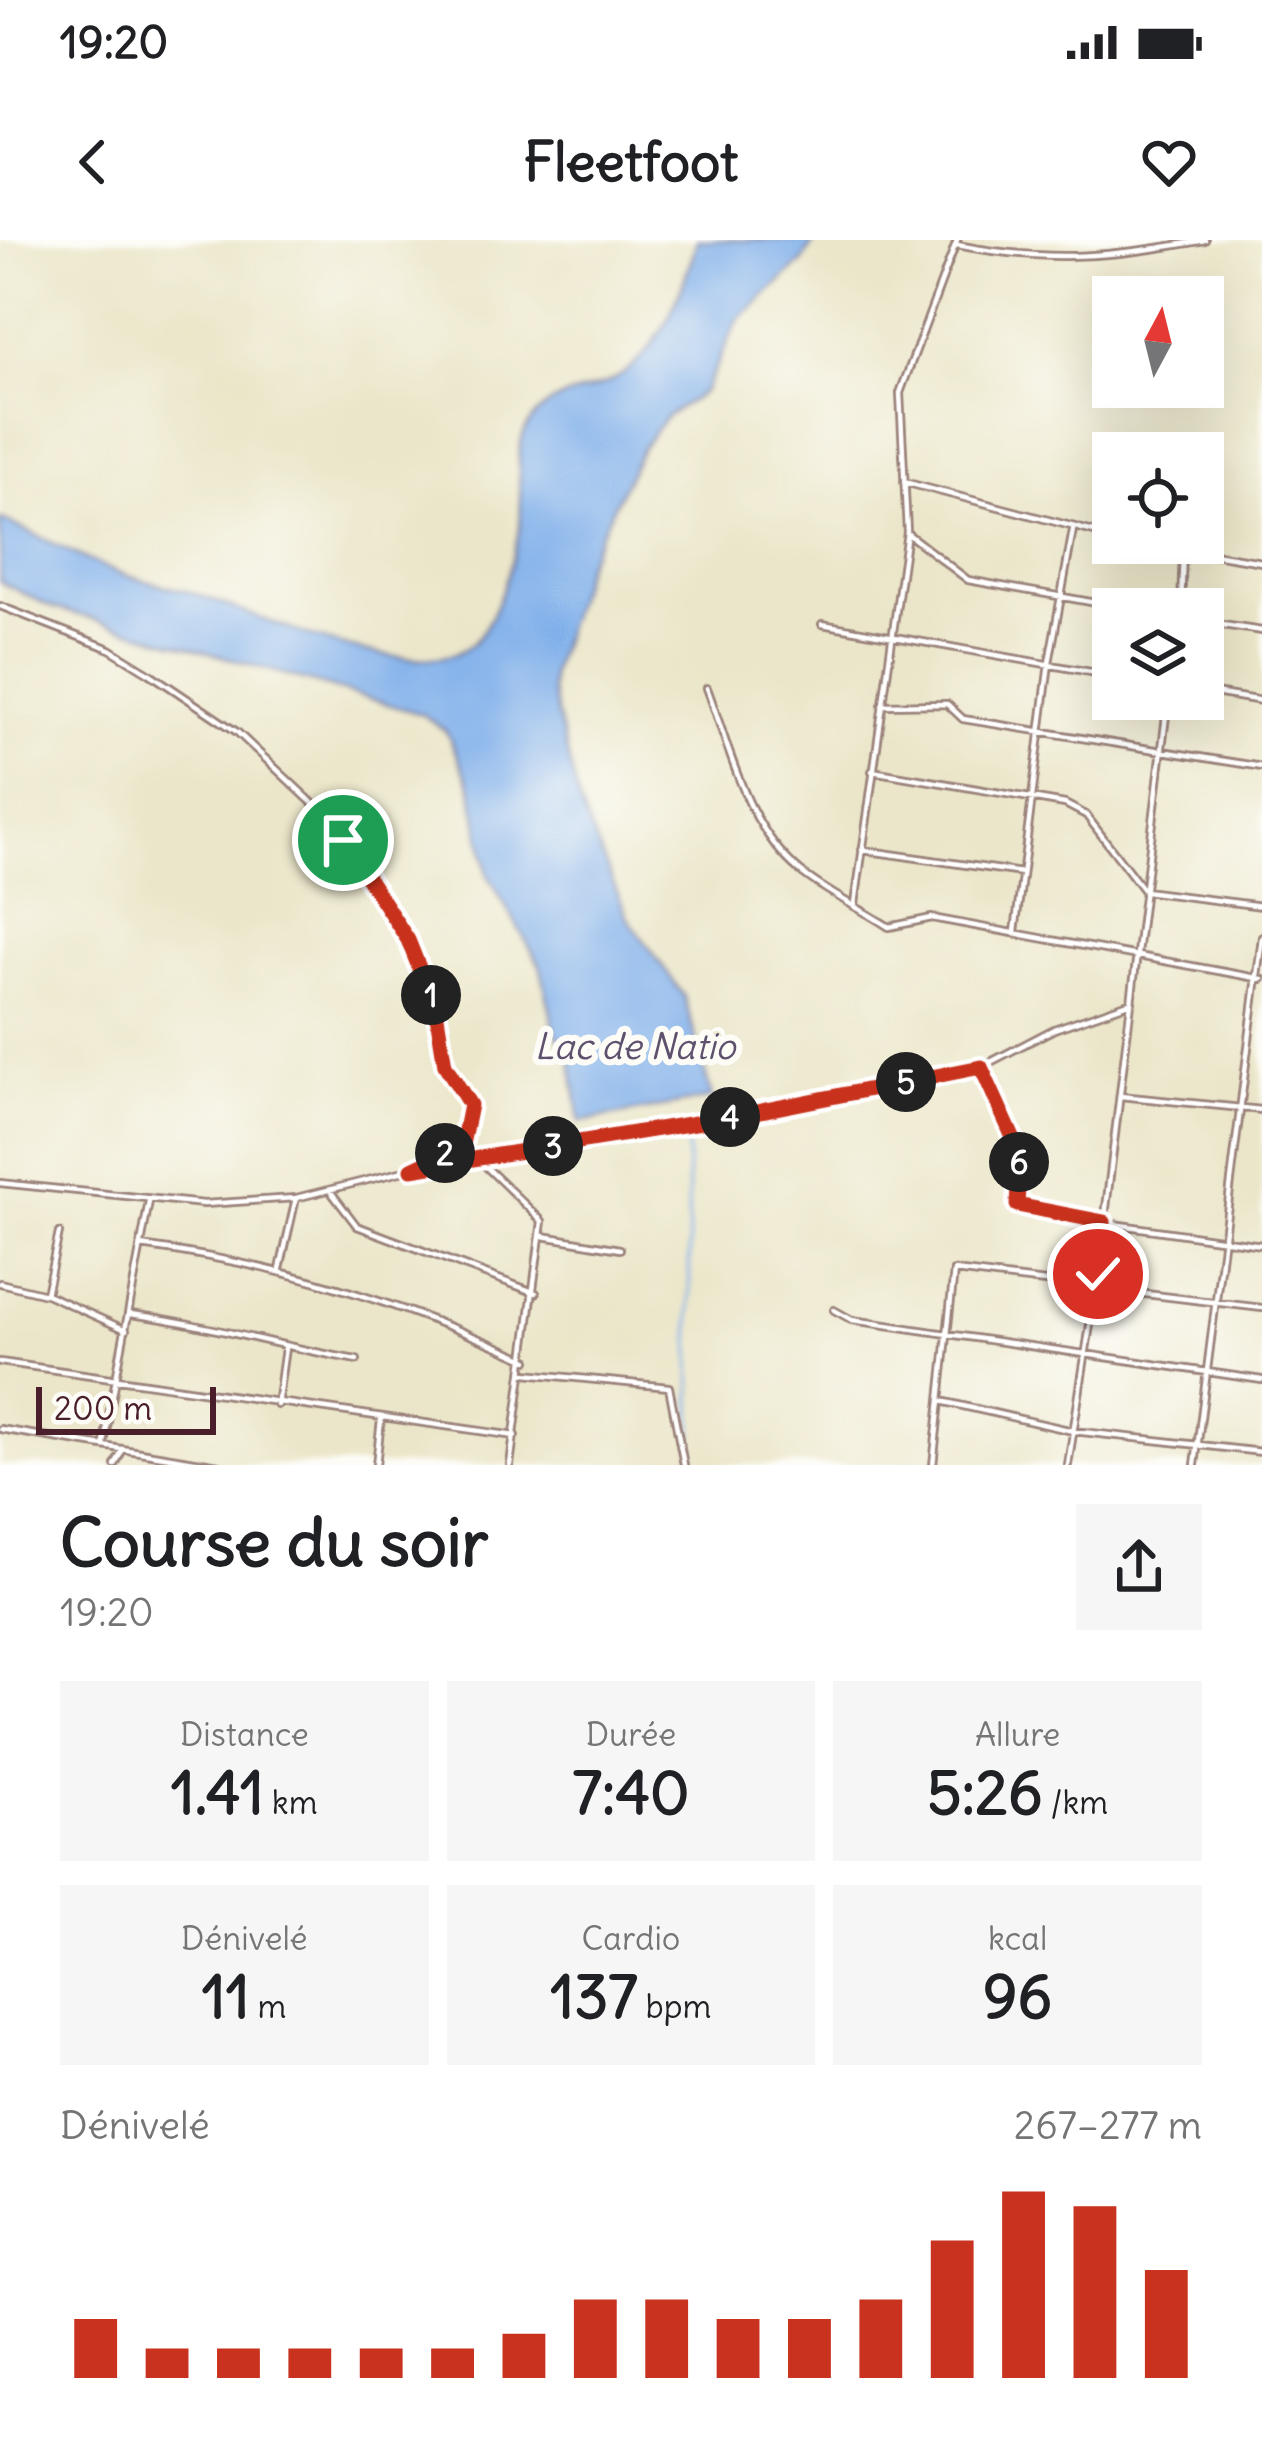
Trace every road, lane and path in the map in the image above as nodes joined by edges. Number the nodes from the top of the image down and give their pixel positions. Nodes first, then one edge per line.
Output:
1 (1205, 240) edge
2 (957, 242) edge
3 (902, 482) junction
4 (1073, 530) junction
5 (907, 532) junction
6 (1092, 533) edge
7 (1224, 556) edge
8 (1262, 562) edge
9 (1059, 596) junction
10 (1092, 602) edge
11 (0, 606) edge
12 (821, 623) dead end
13 (1224, 625) edge
14 (1262, 631) edge
15 (892, 634) junction
16 (1049, 663) junction
17 (1092, 672) edge
18 (707, 688) dead end
19 (1224, 695) edge
20 (1262, 701) edge
21 (882, 705) junction
22 (1164, 720) edge
23 (1040, 734) junction
24 (1158, 752) junction
25 (1262, 767) edge
26 (872, 771) junction
27 (1033, 797) junction
28 (862, 850) junction
29 (1023, 873) junction
30 (1144, 891) junction
31 (855, 904) junction
32 (1262, 906) edge
33 (1015, 932) junction
34 (1262, 937) edge
35 (1138, 956) junction
36 (1260, 978) edge
37 (1132, 1001) junction
38 (981, 1067) junction
39 (1120, 1096) junction
40 (1240, 1105) junction
41 (1262, 1110) edge
42 (477, 1158) junction
43 (412, 1169) junction
44 (0, 1183) edge
45 (330, 1190) junction
46 (296, 1198) junction
47 (148, 1201) junction
48 (1104, 1222) junction
49 (59, 1233) dead end
50 (543, 1236) junction
51 (1223, 1238) junction
52 (1262, 1245) edge
53 (141, 1246) junction
54 (620, 1249) dead end
55 (280, 1269) junction
56 (0, 1283) edge
57 (1093, 1289) junction
58 (536, 1292) junction
59 (46, 1294) junction
60 (1216, 1302) junction
61 (1262, 1308) edge
62 (835, 1310) dead end
63 (130, 1314) junction
64 (127, 1330) junction
65 (950, 1336) junction
66 (285, 1348) junction
67 (1083, 1354) junction
68 (357, 1360) dead end
69 (528, 1360) junction
70 (0, 1362) edge
71 (1206, 1370) junction
72 (525, 1373) junction
73 (116, 1378) junction
74 (1262, 1380) edge
75 (941, 1401) junction
76 (277, 1405) junction
77 (381, 1420) junction
78 (0, 1429) edge
79 (1073, 1431) junction
80 (515, 1436) junction
81 (104, 1443) junction
82 (1196, 1445) junction
83 (124, 1446) junction
84 (1262, 1452) edge
85 (115, 1465) edge
86 (219, 1465) edge
87 (376, 1465) edge
88 (510, 1465) edge
89 (684, 1465) edge
90 (933, 1465) edge
91 (1068, 1465) edge
92 (1195, 1465) edge

1 - 2 street
2 - 3 street
3 - 4 street
3 - 5 street
4 - 6 street
4 - 9 street
5 - 9 street
5 - 15 street
7 - 8 street
9 - 10 street
9 - 16 street
11 - 43 street
12 - 15 street
13 - 14 street
15 - 16 street
15 - 21 street
16 - 17 street
16 - 23 street
18 - 31 street
19 - 20 street
21 - 23 street
21 - 26 street
22 - 24 street
23 - 24 street
23 - 27 street
24 - 25 street
24 - 30 street
26 - 27 street
26 - 28 street
27 - 29 street
27 - 30 street
28 - 29 street
28 - 31 street
29 - 33 street
30 - 32 street
30 - 35 street
31 - 33 street
33 - 35 street
34 - 36 street
35 - 36 street
35 - 37 street
36 - 40 street
37 - 38 street
37 - 39 street
38 - 42 street
38 - 48 street
39 - 40 street
39 - 48 street
40 - 41 street
40 - 51 street
42 - 43 street
42 - 50 street
43 - 45 street
44 - 47 street
45 - 46 street
45 - 58 street
46 - 47 street
46 - 55 street
47 - 53 street
48 - 51 street
48 - 57 street
49 - 59 street
50 - 54 street
50 - 58 street
51 - 52 street
51 - 60 street
53 - 55 street
53 - 63 street
55 - 69 street
56 - 59 street
57 - 60 street
57 - 65 street
57 - 67 street
58 - 69 street
59 - 64 street
60 - 61 street
60 - 71 street
62 - 65 street
63 - 64 street
63 - 66 street
64 - 73 street
65 - 67 street
65 - 75 street
66 - 68 street
66 - 76 street
67 - 71 street
67 - 79 street
69 - 72 street
70 - 73 street
71 - 74 street
71 - 82 street
72 - 80 street
72 - 89 street
73 - 76 street
73 - 81 street
75 - 79 street
75 - 90 street
76 - 77 street
77 - 80 street
77 - 87 street
78 - 81 street
79 - 82 street
79 - 91 street
80 - 88 street
81 - 83 street
82 - 84 street
82 - 92 street
83 - 85 street
83 - 86 street

